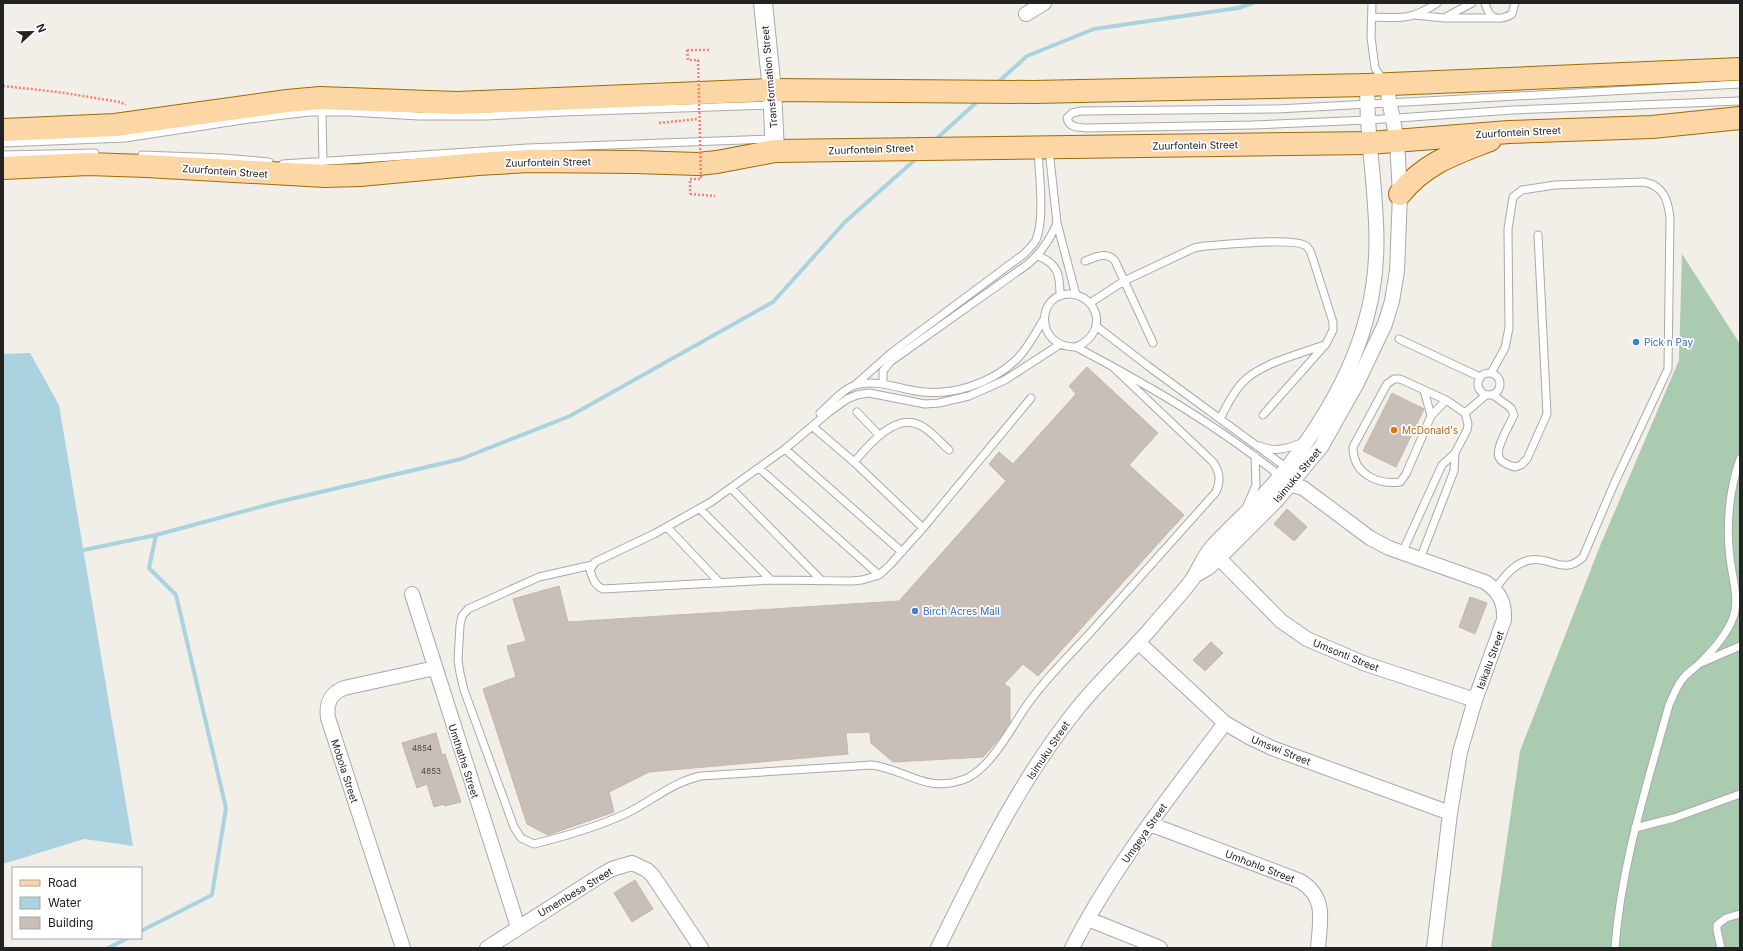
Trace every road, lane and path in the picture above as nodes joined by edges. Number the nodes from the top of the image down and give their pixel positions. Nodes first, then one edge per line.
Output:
1 (763, 3) edge
2 (1044, 3) edge
3 (1372, 3) edge
4 (1438, 3) edge
5 (1472, 3) edge
6 (1486, 3) edge
7 (1515, 3) edge
8 (1026, 14) dead end
9 (1415, 15) junction
10 (1372, 17) junction
11 (1444, 18) junction
12 (1495, 18) junction
13 (711, 50) dead end
14 (1740, 69) edge
15 (1740, 84) edge
16 (1375, 85) junction
17 (3, 86) edge
18 (773, 98) junction
19 (1740, 101) edge
20 (322, 112) junction
21 (1393, 118) junction
22 (1740, 118) edge
23 (699, 119) junction
24 (1368, 120) junction
25 (146, 122) junction
26 (659, 123) dead end
27 (3, 130) edge
28 (1509, 132) junction
29 (1397, 141) junction
30 (3, 143) edge
31 (1369, 143) junction
32 (775, 145) junction
33 (1043, 148) junction
34 (99, 154) dead end
35 (3, 155) edge
36 (136, 155) dead end
37 (323, 162) junction
38 (3, 168) edge
39 (1400, 194) junction
40 (715, 196) dead end
41 (1056, 223) junction
42 (1538, 235) dead end
43 (1038, 256) junction
44 (1085, 261) dead end
45 (1124, 281) junction
46 (1076, 295) junction
47 (1060, 296) junction
48 (1090, 303) junction
49 (1044, 319) junction
50 (1096, 326) junction
51 (1400, 339) dead end
52 (1153, 343) dead end
53 (1326, 344) junction
54 (1059, 345) junction
55 (1076, 347) junction
56 (1113, 367) junction
57 (1491, 373) junction
58 (1480, 377) junction
59 (883, 384) junction
60 (855, 385) junction
61 (1424, 390) junction
62 (1490, 395) junction
63 (1031, 398) dead end
64 (1446, 400) junction
65 (857, 412) dead end
66 (1465, 413) junction
67 (1263, 415) dead end
68 (1431, 416) junction
69 (1220, 419) junction
70 (812, 426) junction
71 (803, 434) junction
72 (879, 434) junction
73 (1249, 441) junction
74 (1308, 441) junction
75 (785, 449) junction
76 (949, 450) dead end
77 (1455, 453) junction
78 (1255, 456) junction
79 (1740, 459) edge
80 (854, 462) junction
81 (759, 468) junction
82 (1284, 472) junction
83 (1298, 483) junction
84 (731, 488) junction
85 (700, 509) junction
86 (1241, 516) junction
87 (667, 527) junction
88 (923, 528) junction
89 (902, 552) junction
90 (1402, 553) junction
91 (1215, 554) junction
92 (1420, 559) junction
93 (592, 565) junction
94 (878, 575) junction
95 (771, 580) junction
96 (822, 581) junction
97 (720, 583) junction
98 (1495, 589) junction
99 (412, 594) dead end
100 (1138, 642) junction
101 (1740, 646) edge
102 (1701, 663) junction
103 (434, 668) junction
104 (1475, 700) junction
105 (1225, 723) junction
106 (1740, 794) edge
107 (1450, 813) junction
108 (1150, 824) junction
109 (1635, 828) junction
110 (1740, 914) edge
111 (1088, 919) junction
112 (518, 927) junction
113 (403, 948) edge
114 (487, 948) edge
115 (701, 948) edge
116 (938, 948) edge
117 (1072, 948) edge
118 (1160, 948) edge
119 (1318, 948) edge
120 (1434, 948) edge
121 (1615, 948) edge
122 (1721, 948) edge

1 - 18 street, Transformation Street
2 - 8 street
3 - 10 lane
4 - 9 lane
5 - 11 lane
6 - 12 lane
7 - 12 lane
9 - 10 lane
9 - 11 lane
10 - 16 lane
11 - 12 lane
13 - 23 path, bridge
14 - 16 main road
15 - 16 lane
16 - 18 main road
16 - 21 street, Isimuku Street
16 - 24 street, Isimuku Street
16 - 24 lane
17 - 25 path
18 - 20 lane
18 - 25 main road
18 - 32 street, Transformation Street
19 - 21 lane
20 - 30 lane
20 - 37 lane
21 - 24 lane
21 - 29 street, Isimuku Street
22 - 28 main road, Zuurfontein Street
23 - 26 path
23 - 40 path, bridge
24 - 31 street, Isimuku Street
25 - 27 main road
28 - 29 main road, Zuurfontein Street
28 - 39 main road
29 - 31 main road, Zuurfontein Street
29 - 39 street, Isimuku Street
31 - 33 main road, Zuurfontein Street
31 - 74 street, Isimuku Street
32 - 33 main road, Zuurfontein Street
32 - 37 lane
32 - 38 main road, Zuurfontein Street
33 - 41 lane
33 - 60 lane
34 - 35 lane
36 - 37 lane
39 - 83 street, Isimuku Street
41 - 43 lane
41 - 46 lane
42 - 62 lane
43 - 47 lane
43 - 59 lane
44 - 45 lane
45 - 48 lane
45 - 52 lane
45 - 53 lane
46 - 47 lane
46 - 48 lane
47 - 49 lane
48 - 50 lane
49 - 54 lane
49 - 59 lane
50 - 55 lane
50 - 69 lane
51 - 58 lane
53 - 67 lane
53 - 69 lane
54 - 55 lane
54 - 70 lane
55 - 56 lane
56 - 78 lane
56 - 93 lane
57 - 58 lane
57 - 62 lane
57 - 98 lane
58 - 62 lane
59 - 60 lane
60 - 71 lane
61 - 64 lane
61 - 68 lane
61 - 68 lane
62 - 66 lane
63 - 88 lane
64 - 66 lane
64 - 68 lane
65 - 72 lane
66 - 77 lane
69 - 73 lane
70 - 71 lane
70 - 80 lane
71 - 75 lane
72 - 76 lane
72 - 80 lane
73 - 74 lane
73 - 82 lane
74 - 82 street, Isimuku Street
75 - 81 lane
75 - 89 lane
77 - 90 lane
77 - 92 lane
78 - 82 lane
78 - 86 lane
79 - 102 lane
80 - 88 lane
81 - 84 lane
81 - 94 lane
82 - 83 street
82 - 86 street, Isimuku Street
83 - 90 street
83 - 91 street, Isimuku Street
84 - 85 lane
84 - 96 lane
85 - 87 lane
85 - 95 lane
86 - 91 street, Isimuku Street
87 - 93 lane
87 - 97 lane
88 - 89 lane
89 - 94 lane
90 - 92 street
91 - 100 street, Isimuku Street
91 - 104 street, Umsonti Street
92 - 98 street
93 - 97 lane
94 - 96 lane
95 - 96 lane
95 - 97 lane
98 - 104 street, Isikalu Street
99 - 103 street, Umthathe Street
100 - 105 street, Umswi Street
100 - 116 street, Isimuku Street
101 - 102 lane
102 - 109 lane
103 - 112 street, Umthathe Street
103 - 113 street, Mobola Street
104 - 107 street, Isikalu Street
105 - 107 street, Umswi Street
105 - 108 street, Umgeya Street
106 - 109 lane
107 - 120 street, Isikalu Street
108 - 111 street, Umgeya Street
108 - 119 street, Umhohlo Street
109 - 121 lane
110 - 122 lane
111 - 117 street, Umgeya Street
111 - 118 street
112 - 114 street, Umembesa Street
112 - 115 street, Umembesa Street

